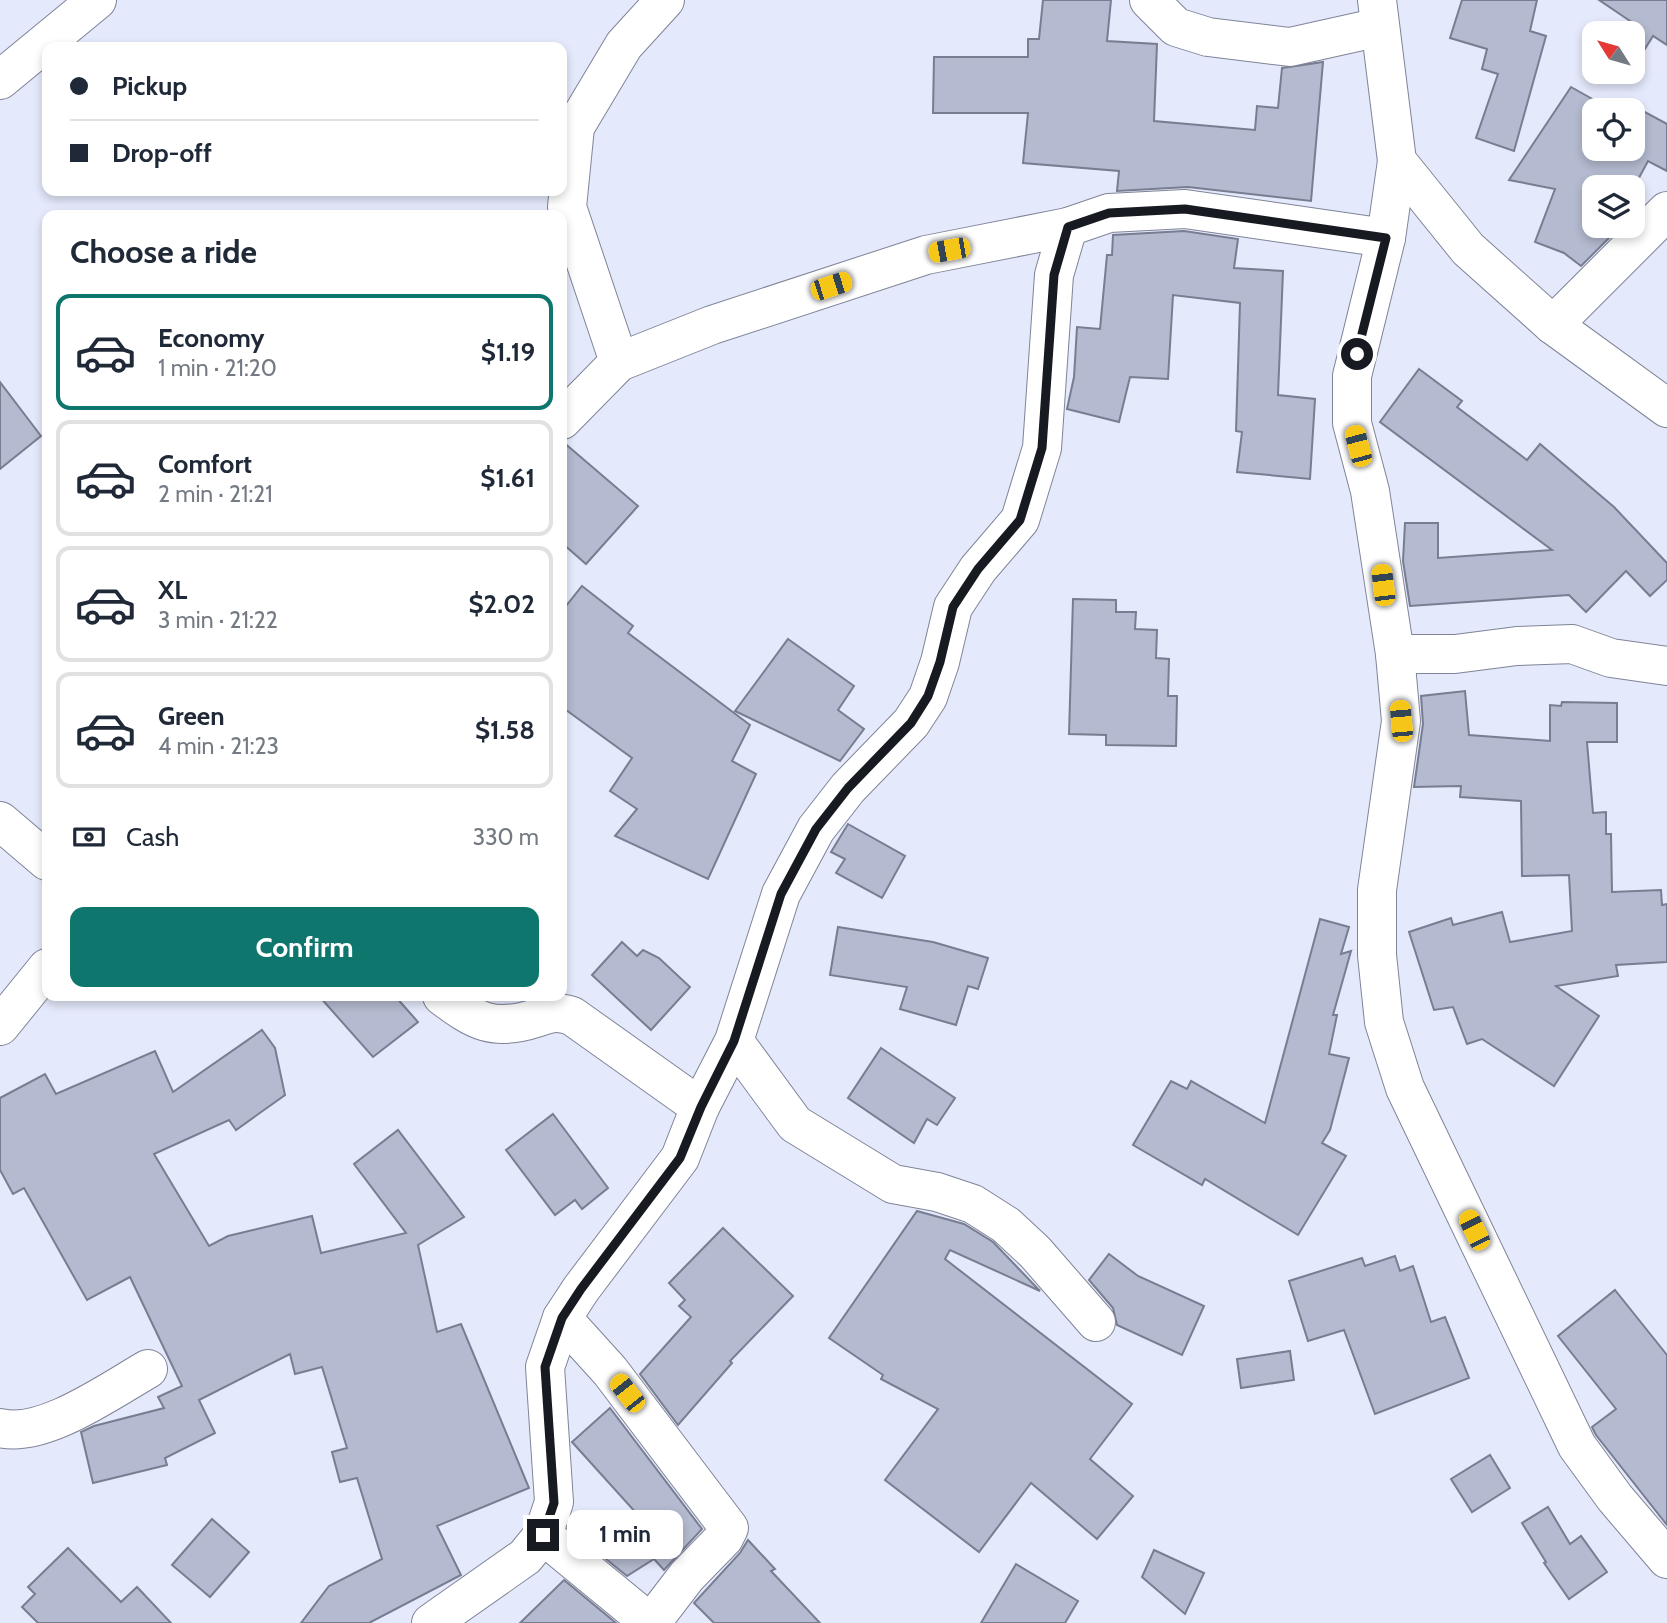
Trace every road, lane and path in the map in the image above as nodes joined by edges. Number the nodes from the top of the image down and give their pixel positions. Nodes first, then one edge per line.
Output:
1 (97, 0) edge
2 (665, 0) edge
3 (1149, 0) edge
4 (1379, 14) edge
5 (46, 42) edge
6 (42, 45) edge
7 (0, 80) edge
8 (1397, 161) junction
9 (1667, 211) edge
10 (1068, 227) junction
11 (1386, 238) junction
12 (1553, 325) junction
13 (619, 362) junction
14 (1667, 408) edge
15 (567, 415) edge
16 (1395, 654) junction
17 (1667, 666) edge
18 (0, 821) edge
19 (42, 857) edge
20 (42, 974) edge
21 (448, 1001) edge
22 (0, 1026) edge
23 (734, 1041) junction
24 (701, 1107) junction
25 (562, 1318) junction
26 (1096, 1322) dead end
27 (149, 1369) dead end
28 (0, 1429) edge
29 (543, 1535) junction
30 (1667, 1559) edge
31 (434, 1622) edge
32 (651, 1623) edge

1 - 5 street
2 - 13 street
3 - 4 street
4 - 8 street
6 - 7 street
8 - 11 street
8 - 12 street
9 - 12 street
10 - 11 street
10 - 13 street
10 - 23 street
11 - 16 street
12 - 14 street
13 - 15 street
16 - 17 street
16 - 30 street
18 - 19 street
20 - 22 street
21 - 24 street
23 - 24 street
23 - 26 street
24 - 25 street
25 - 29 street
25 - 32 street
27 - 28 street
29 - 31 street
29 - 32 street

